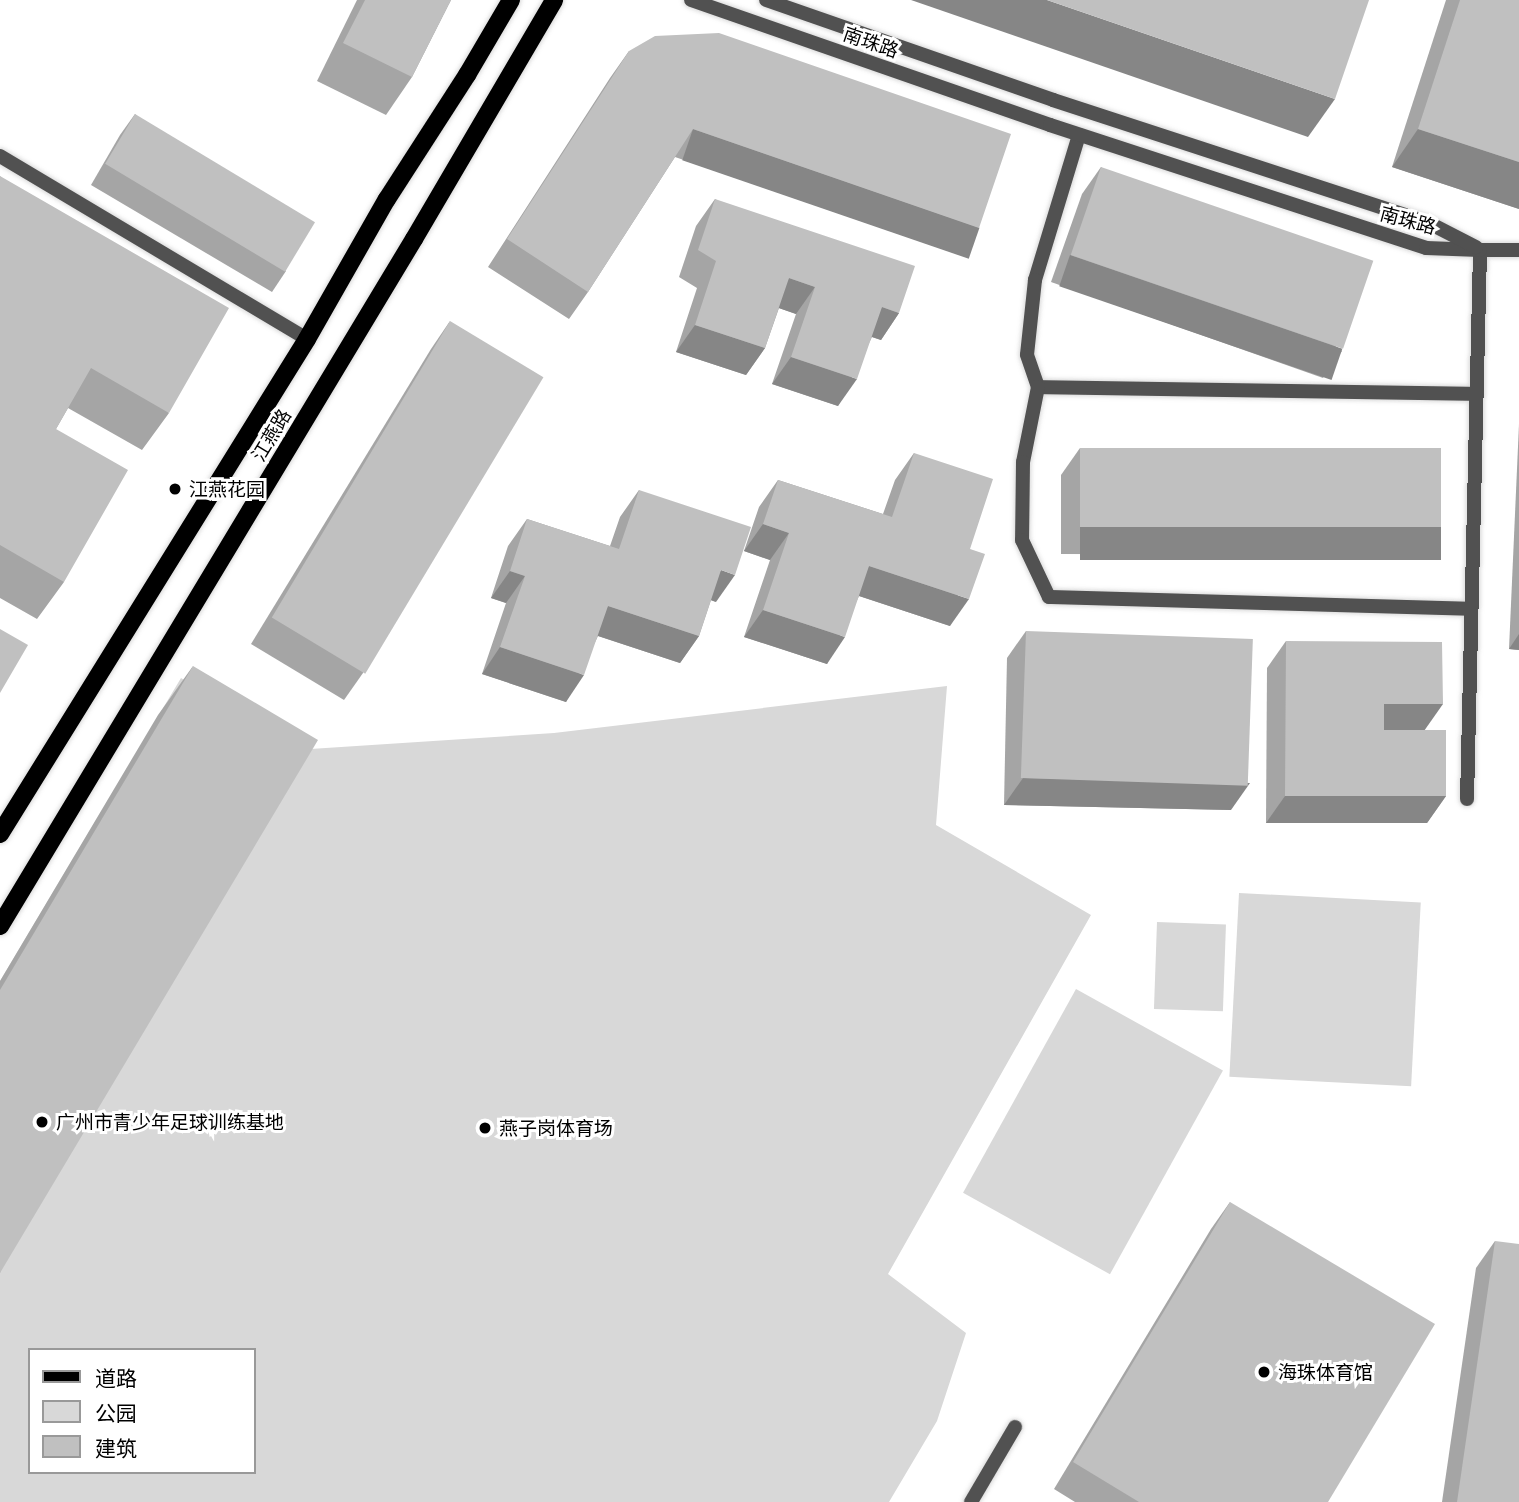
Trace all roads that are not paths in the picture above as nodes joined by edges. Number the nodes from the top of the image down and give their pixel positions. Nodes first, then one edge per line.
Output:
1 (511, 0) edge
2 (554, 0) edge
3 (691, 0) edge
4 (766, 0) edge
5 (1079, 135) junction
6 (0, 156) edge
7 (1480, 250) junction
8 (1519, 250) edge
9 (307, 339) junction
10 (1038, 387) junction
11 (1476, 394) junction
12 (1471, 609) junction
13 (1467, 799) dead end
14 (0, 834) edge
15 (0, 926) edge
16 (1015, 1427) dead end
17 (971, 1502) edge

1 - 9 main road, 江燕路
2 - 15 main road, 江燕路
3 - 5 street, 南珠路
4 - 7 street, 南珠路
5 - 7 street, 南珠路
5 - 10 street
6 - 9 street
7 - 8 street
7 - 11 street
9 - 14 main road, 江燕路
10 - 11 street
10 - 12 street
11 - 12 street
12 - 13 street
16 - 17 street

